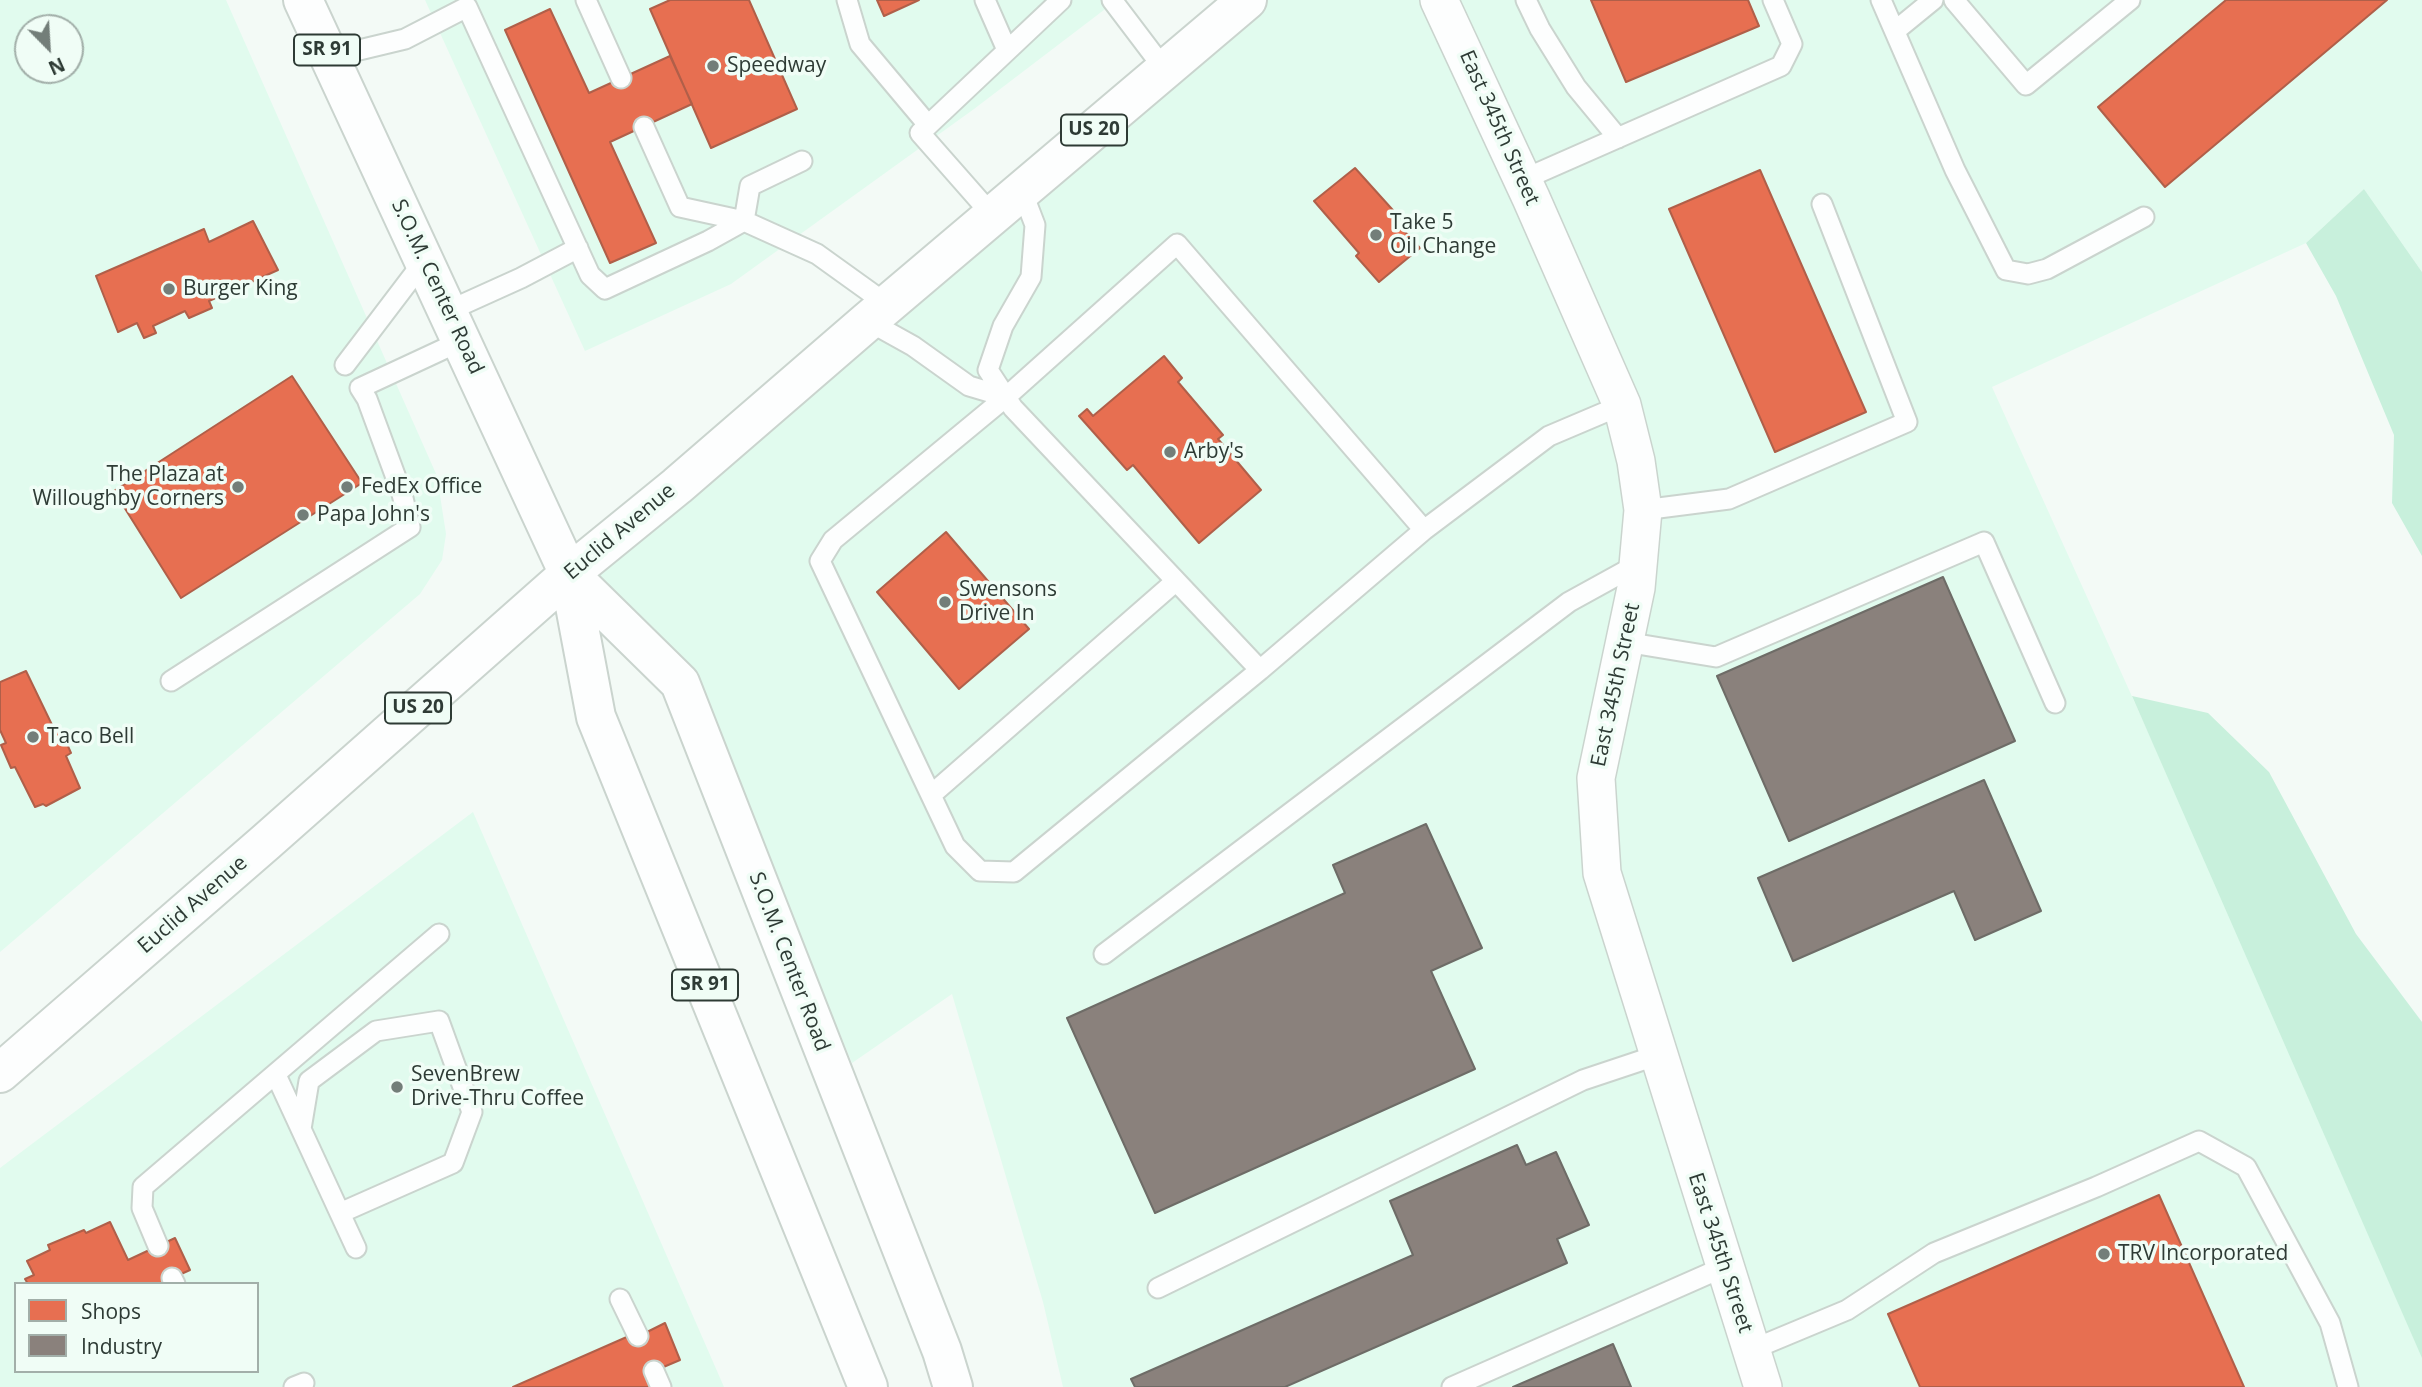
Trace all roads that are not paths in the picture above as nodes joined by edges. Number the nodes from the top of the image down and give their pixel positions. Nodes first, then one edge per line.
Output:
1 (303, 0) edge
2 (586, 0) edge
3 (848, 0) edge
4 (985, 0) edge
5 (1061, 0) edge
6 (1112, 0) edge
7 (1247, 0) edge
8 (1439, 0) edge
9 (1526, 0) edge
10 (1773, 0) edge
11 (1881, 0) edge
12 (1933, 0) edge
13 (1954, 0) edge
14 (2130, 0) edge
15 (474, 4) edge
16 (1895, 31) junction
17 (1007, 50) junction
18 (330, 57) junction
19 (1165, 70) junction
20 (621, 78) dead end
21 (644, 127) dead end
22 (924, 129) junction
23 (1618, 138) junction
24 (802, 161) dead end
25 (1522, 180) junction
26 (1022, 191) junction
27 (1822, 204) dead end
28 (993, 216) junction
29 (2144, 217) dead end
30 (744, 221) junction
31 (578, 248) junction
32 (424, 261) junction
33 (878, 313) junction
34 (454, 326) junction
35 (345, 365) dead end
36 (1010, 402) junction
37 (1622, 405) junction
38 (1643, 510) junction
39 (1424, 530) junction
40 (1638, 564) junction
41 (569, 574) junction
42 (1176, 581) junction
43 (1625, 642) junction
44 (1260, 670) junction
45 (171, 681) dead end
46 (2055, 703) dead end
47 (931, 795) junction
48 (439, 934) dead end
49 (1104, 954) dead end
50 (1658, 1055) junction
51 (0, 1073) edge
52 (276, 1075) junction
53 (301, 1129) junction
54 (340, 1213) junction
55 (158, 1247) dead end
56 (356, 1248) dead end
57 (1724, 1267) junction
58 (1158, 1288) dead end
59 (620, 1299) dead end
60 (638, 1336) dead end
61 (1751, 1350) junction
62 (868, 1387) edge
63 (953, 1387) edge
64 (1452, 1387) edge
65 (1763, 1387) edge
66 (2347, 1387) edge

1 - 18 main road, S.O.M. Center Road / SR 91
2 - 20 lane
3 - 22 lane
4 - 17 lane
5 - 17 lane
6 - 19 lane
7 - 19 main road, Euclid Avenue / US 20
8 - 25 street, East 345th Street
9 - 23 lane
10 - 23 lane
11 - 16 lane
12 - 16 lane
13 - 14 lane
15 - 18 lane
15 - 31 lane
16 - 29 lane
17 - 22 lane
18 - 32 main road, S.O.M. Center Road / SR 91
19 - 26 main road, Euclid Avenue / US 20
21 - 30 lane
22 - 28 lane
23 - 25 lane
24 - 30 lane
25 - 37 street, East 345th Street
26 - 28 main road, Euclid Avenue / US 20
26 - 36 lane
27 - 38 lane
28 - 33 main road, Euclid Avenue / US 20
30 - 31 lane
30 - 33 lane
31 - 34 lane
32 - 34 main road, S.O.M. Center Road / SR 91
32 - 35 lane
33 - 36 lane
33 - 41 main road, Euclid Avenue / US 20
34 - 41 main road, S.O.M. Center Road / SR 91
34 - 45 lane
36 - 39 lane
36 - 42 lane
36 - 47 lane
37 - 38 street, East 345th Street
37 - 39 lane
38 - 40 street, East 345th Street
39 - 44 lane
40 - 43 street, East 345th Street
40 - 49 lane
41 - 51 main road, Euclid Avenue / US 20
41 - 62 main road, S.O.M. Center Road / SR 91
41 - 63 main road, S.O.M. Center Road / SR 91
42 - 44 lane
42 - 47 lane
43 - 46 lane
43 - 50 street, East 345th Street
44 - 47 lane
48 - 52 lane
50 - 57 street, East 345th Street
50 - 58 lane
52 - 53 lane
52 - 55 lane
53 - 54 lane
53 - 54 lane
54 - 56 lane
57 - 61 street, East 345th Street
57 - 64 lane
59 - 60 lane
61 - 65 street, East 345th Street
61 - 66 lane

